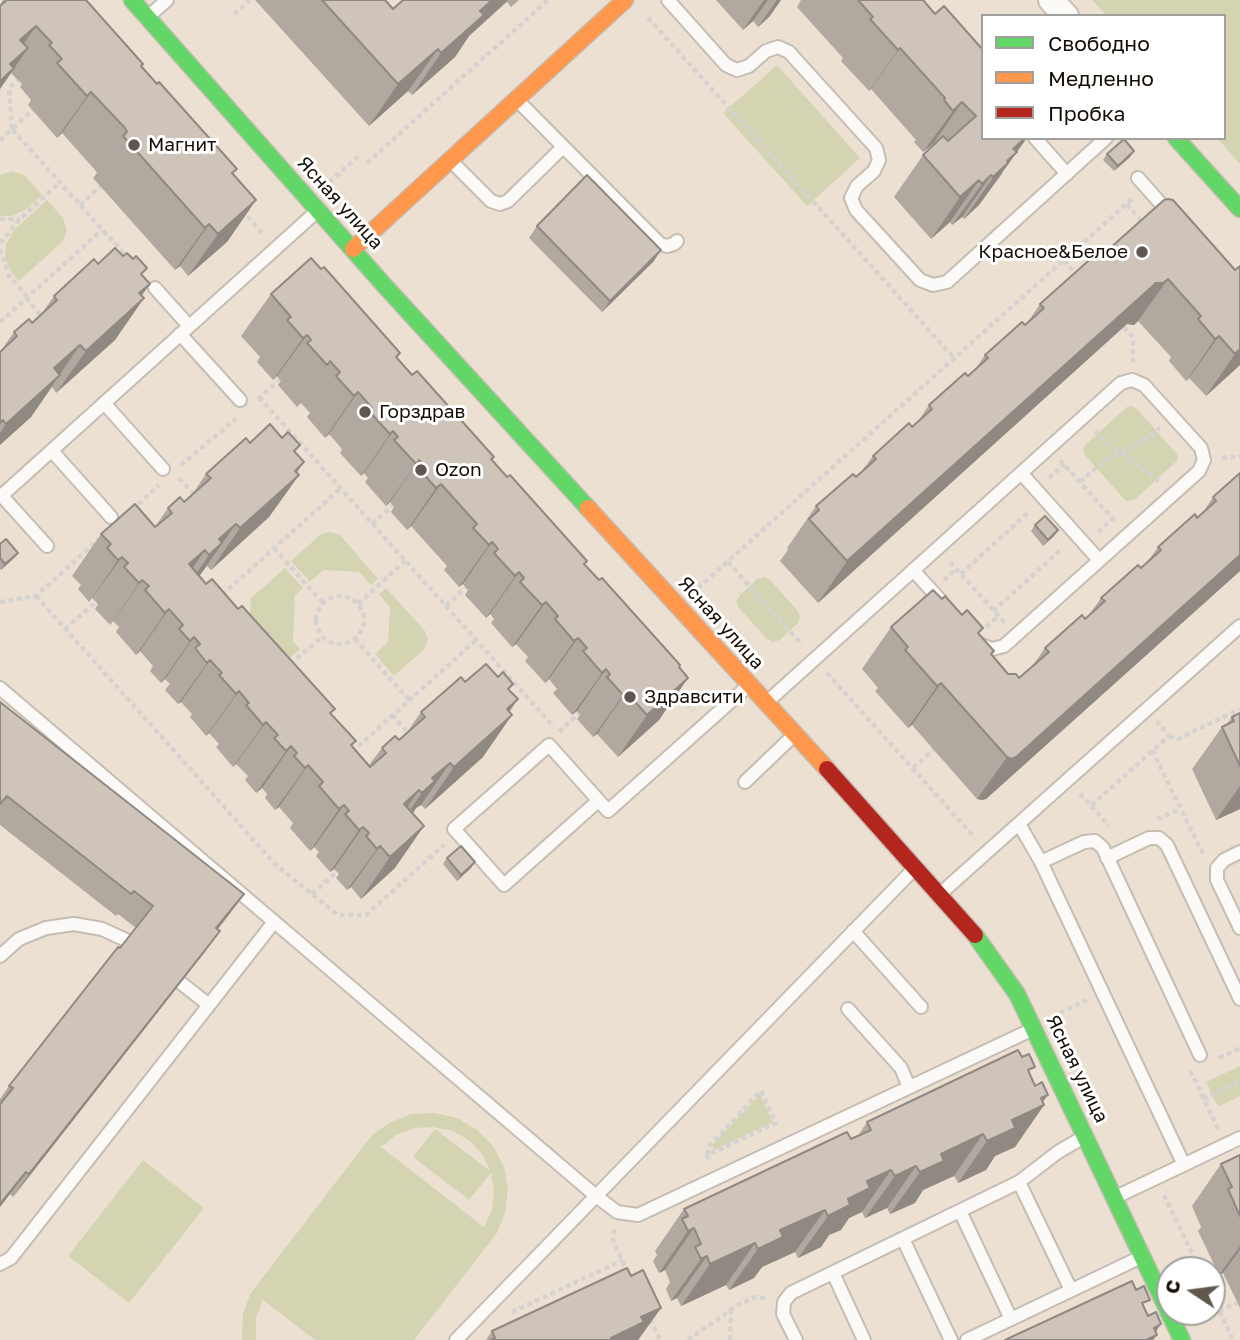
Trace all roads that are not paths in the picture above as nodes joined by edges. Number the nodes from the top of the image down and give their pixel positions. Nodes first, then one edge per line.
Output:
1 (132, 0) edge
2 (167, 0) edge
3 (625, 0) edge
4 (668, 0) edge
5 (1051, 0) edge
6 (1064, 14) edge
7 (148, 18) junction
8 (516, 99) junction
9 (1037, 140) edge
10 (1104, 140) edge
11 (1178, 140) edge
12 (563, 147) junction
13 (450, 160) junction
14 (1067, 174) junction
15 (1142, 182) road end
16 (314, 205) junction
17 (1240, 209) edge
18 (1178, 222) edge
19 (677, 241) dead end
20 (353, 249) junction
21 (155, 288) dead end
22 (185, 330) junction
23 (246, 401) road end
24 (104, 403) junction
25 (52, 451) junction
26 (163, 469) dead end
27 (1021, 473) junction
28 (1, 496) edge
29 (111, 517) dead end
30 (47, 546) dead end
31 (1099, 560) junction
32 (913, 570) junction
33 (948, 610) edge
34 (1240, 626) edge
35 (974, 638) edge
36 (749, 685) junction
37 (0, 688) edge
38 (765, 703) junction
39 (794, 734) junction
40 (745, 782) dead end
41 (598, 801) junction
42 (1019, 824) junction
43 (1240, 852) edge
44 (1107, 858) junction
45 (1041, 862) junction
46 (915, 867) junction
47 (940, 894) junction
48 (274, 922) junction
49 (1240, 928) edge
50 (853, 931) junction
51 (128, 941) edge
52 (0, 956) edge
53 (181, 982) edge
54 (1240, 999) edge
55 (209, 1004) junction
56 (921, 1007) dead end
57 (848, 1009) dead end
58 (1034, 1028) junction
59 (1199, 1062) road end
60 (908, 1087) junction
61 (1086, 1136) junction
62 (1240, 1138) edge
63 (1184, 1165) junction
64 (1019, 1182) junction
65 (596, 1196) junction
66 (1114, 1198) junction
67 (960, 1211) junction
68 (903, 1239) junction
69 (1143, 1256) junction
70 (0, 1264) edge
71 (832, 1273) junction
72 (1071, 1290) junction
73 (1011, 1319) junction
74 (456, 1340) edge
75 (796, 1340) edge
76 (864, 1340) edge
77 (951, 1340) edge
78 (967, 1340) edge
79 (1182, 1340) edge

1 - 7 street, Ясная улица
2 - 7 lane
3 - 8 street
4 - 14 lane
5 - 6 street
7 - 16 street, Ясная улица
8 - 12 lane
8 - 13 street
9 - 14 lane
10 - 14 lane
11 - 17 street
12 - 13 lane
12 - 19 lane
13 - 20 street
15 - 18 lane
16 - 20 street, Ясная улица
16 - 22 lane
20 - 36 street, Ясная улица
21 - 22 lane
22 - 23 lane
22 - 24 lane
24 - 25 lane
24 - 26 lane
25 - 28 lane
25 - 29 lane
27 - 31 lane
27 - 31 lane
27 - 32 lane
28 - 30 lane
31 - 35 lane
32 - 33 lane
32 - 38 lane
34 - 42 lane
36 - 38 street, Ясная улица
36 - 41 lane
37 - 48 lane
38 - 39 street, Ясная улица
39 - 40 lane
39 - 46 street, Ясная улица
41 - 41 lane
42 - 45 lane
42 - 47 lane
43 - 49 lane
44 - 45 lane
44 - 54 lane
44 - 59 lane
45 - 63 lane
46 - 47 street, Ясная улица
46 - 50 lane
47 - 58 street, Ясная улица
48 - 55 lane
48 - 65 lane
50 - 56 lane
50 - 65 lane
51 - 52 lane
53 - 55 lane
55 - 70 lane
57 - 60 lane
58 - 60 lane
58 - 61 street, Ясная улица
60 - 65 lane
61 - 64 lane
61 - 66 street, Ясная улица
62 - 63 lane
63 - 66 lane
64 - 67 lane
64 - 72 lane
65 - 74 lane
66 - 69 street, Ясная улица
67 - 68 lane
67 - 73 lane
68 - 71 lane
68 - 77 lane
69 - 72 lane
69 - 79 street, Ясная улица
71 - 75 lane
71 - 76 lane
72 - 73 lane
73 - 78 lane

